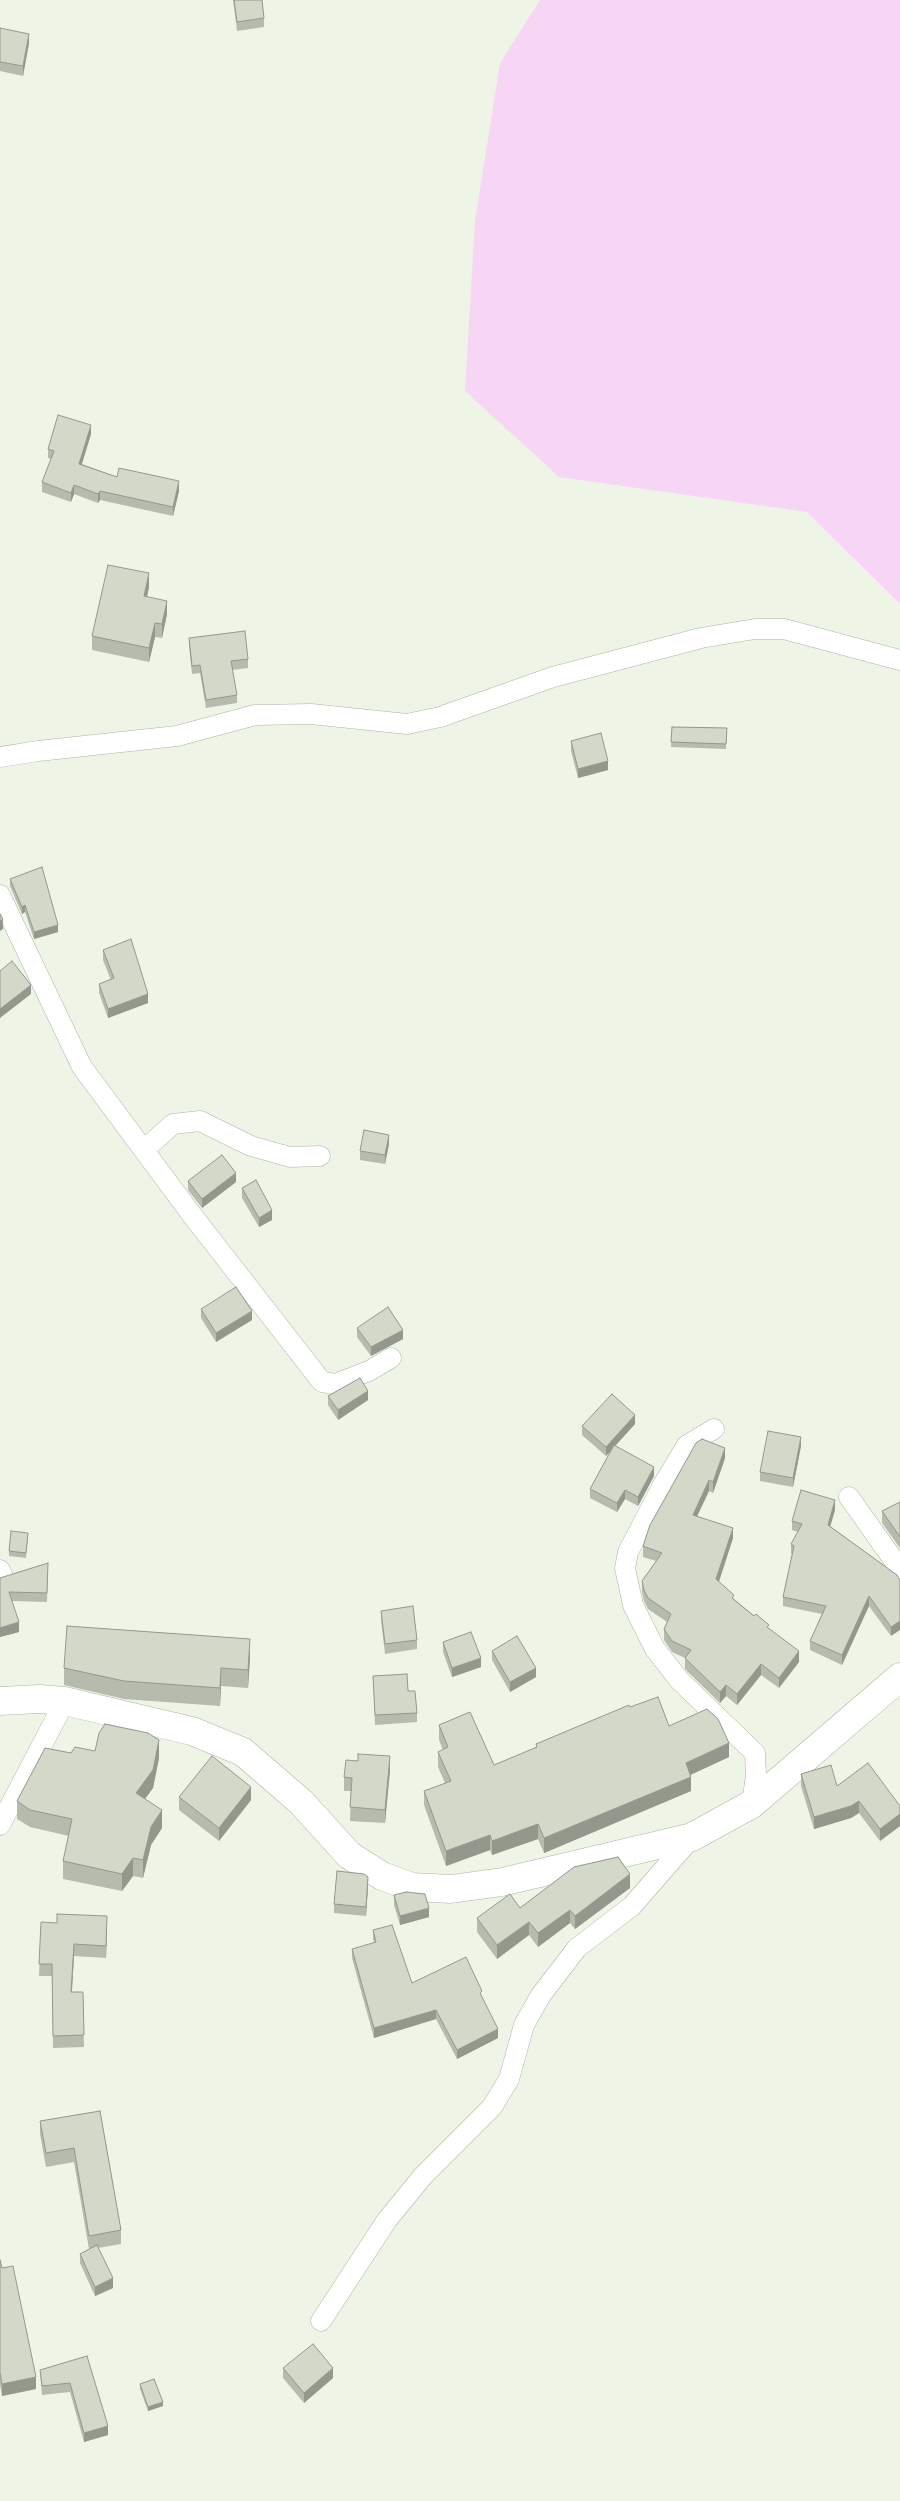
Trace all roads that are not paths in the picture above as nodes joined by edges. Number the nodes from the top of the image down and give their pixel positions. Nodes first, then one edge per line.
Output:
1 (900, 660) edge
2 (0, 758) edge
3 (0, 896) edge
4 (144, 1150) junction
5 (320, 1156) dead end
6 (391, 1358) dead end
7 (714, 1429) dead end
8 (849, 1497) dead end
9 (900, 1568) edge
10 (900, 1677) edge
11 (0, 1701) edge
12 (65, 1701) junction
13 (752, 1804) junction
14 (0, 1825) edge
15 (692, 1837) junction
16 (321, 2320) dead end

1 - 2 street
3 - 4 street
4 - 5 street
4 - 6 street
7 - 13 street
8 - 9 street
10 - 13 main road
11 - 12 main road
12 - 14 street
12 - 15 main road
13 - 15 main road
15 - 16 street

